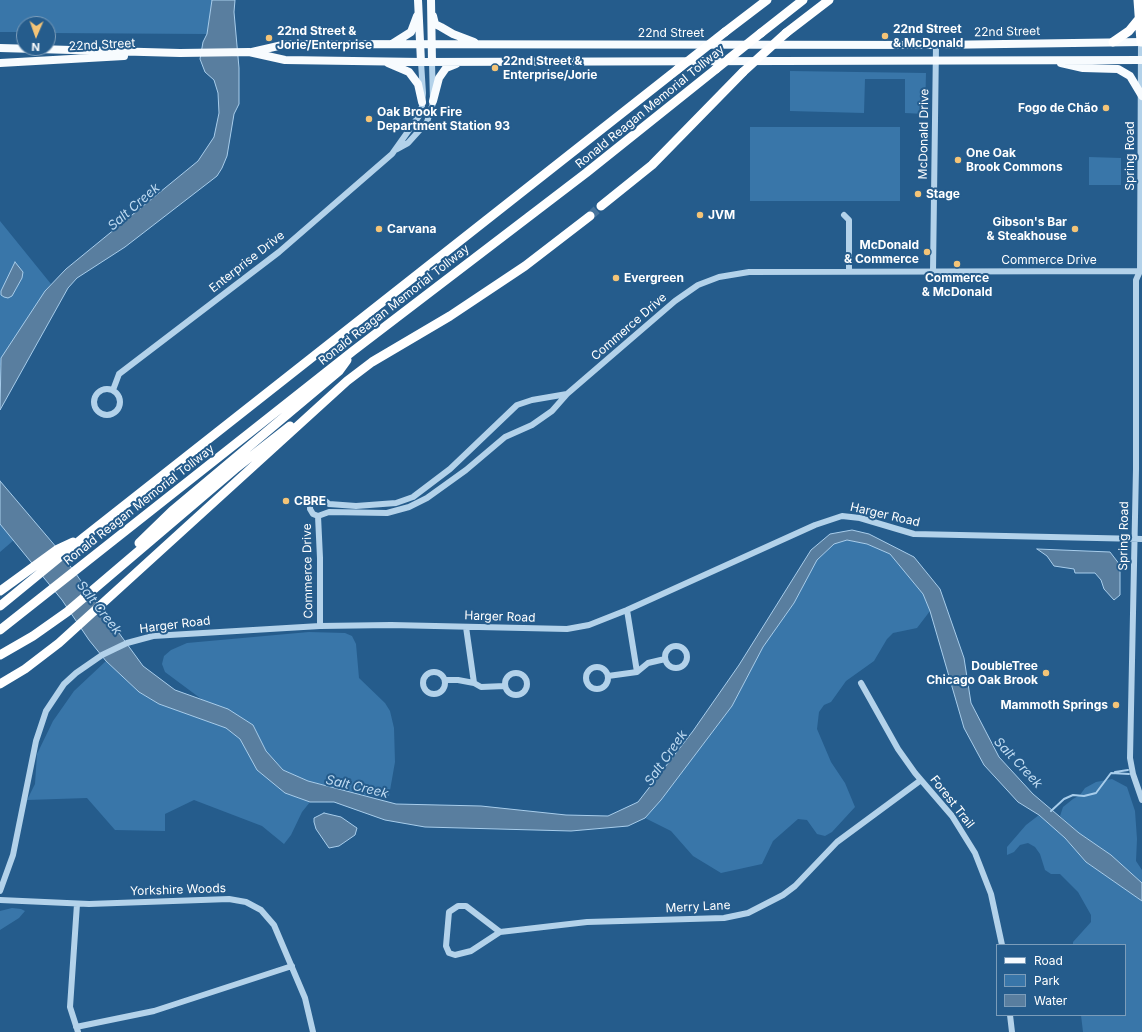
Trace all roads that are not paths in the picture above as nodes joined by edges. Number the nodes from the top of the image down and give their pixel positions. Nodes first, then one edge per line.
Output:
1 (418, 0) edge
2 (431, 0) edge
3 (767, 0) edge
4 (803, 0) edge
5 (829, 0) edge
6 (1138, 0) edge
7 (431, 12) junction
8 (418, 13) junction
9 (1138, 20) junction
10 (1142, 41) edge
11 (1113, 42) junction
12 (391, 44) junction
13 (421, 44) junction
14 (432, 44) junction
15 (480, 44) junction
16 (936, 45) junction
17 (0, 48) edge
18 (249, 52) junction
19 (180, 53) junction
20 (1142, 60) edge
21 (384, 61) junction
22 (936, 61) junction
23 (1057, 61) junction
24 (421, 62) junction
25 (432, 62) junction
26 (464, 62) junction
27 (0, 63) edge
28 (1142, 96) edge
29 (433, 101) junction
30 (422, 102) junction
31 (396, 150) junction
32 (601, 206) tunnel mouth
33 (844, 215) dead end
34 (590, 216) tunnel mouth
35 (849, 271) junction
36 (933, 271) junction
37 (1141, 272) edge
38 (354, 351) junction
39 (347, 381) junction
40 (113, 390) junction
41 (567, 394) junction
42 (318, 516) junction
43 (83, 538) junction
44 (1135, 538) junction
45 (1142, 539) edge
46 (95, 588) junction
47 (0, 591) edge
48 (0, 606) edge
49 (627, 610) junction
50 (320, 626) junction
51 (466, 627) junction
52 (0, 630) edge
53 (0, 655) edge
54 (665, 659) dead end
55 (637, 672) junction
56 (608, 676) dead end
57 (445, 680) dead end
58 (474, 683) junction
59 (861, 683) dead end
60 (0, 684) edge
61 (505, 686) dead end
62 (921, 780) junction
63 (1142, 800) edge
64 (0, 891) edge
65 (0, 900) edge
66 (77, 904) junction
67 (500, 932) junction
68 (1002, 944) edge
69 (292, 966) junction
70 (1010, 1016) edge
71 (77, 1030) edge
72 (313, 1032) edge
73 (1012, 1032) edge

1 - 8 main road
2 - 7 main road
3 - 43 highway, Ronald Reagan Memorial Tollway, bridge
4 - 38 highway, Ronald Reagan Memorial Tollway, bridge
5 - 32 highway, bridge
6 - 9 highway
7 - 14 main road
7 - 15 main road
8 - 12 main road
8 - 13 main road
9 - 10 highway
9 - 11 highway
10 - 11 main road, 22nd Street
10 - 20 street, Spring Road
11 - 16 main road, 22nd Street
12 - 13 main road, 22nd Street
12 - 18 main road, 22nd Street
13 - 14 main road, 22nd Street
13 - 24 main road
14 - 15 main road, 22nd Street
14 - 25 main road
15 - 16 main road, 22nd Street
16 - 22 street, McDonald Drive
17 - 19 main road, 22nd Street
18 - 19 main road, 22nd Street
18 - 21 main road, 22nd Street
19 - 27 main road, 22nd Street
20 - 23 main road, 22nd Street
20 - 28 street, Spring Road
21 - 24 main road, 22nd Street
21 - 30 main road
22 - 23 main road, 22nd Street
22 - 26 main road, 22nd Street
22 - 36 street, McDonald Drive
23 - 28 main road
24 - 25 main road, 22nd Street
24 - 30 street, Enterprise Drive
25 - 26 main road, 22nd Street
25 - 29 street, Enterprise Drive
26 - 29 main road
28 - 37 street, Spring Road
29 - 31 street, Enterprise Drive
30 - 31 street, Enterprise Drive
31 - 40 street, Enterprise Drive
33 - 35 street
34 - 39 highway
35 - 36 street, Commerce Drive
35 - 41 street, Commerce Drive
36 - 37 street, Commerce Drive
37 - 44 street, Spring Road
38 - 46 highway
38 - 52 highway, Ronald Reagan Memorial Tollway
39 - 46 highway
39 - 60 highway
40 - 40 street
41 - 42 street, Commerce Drive
41 - 42 street, Commerce Drive
42 - 50 street, Commerce Drive
43 - 47 highway
43 - 48 highway, Ronald Reagan Memorial Tollway
44 - 45 street, Harger Road
44 - 49 street, Harger Road
44 - 63 street, Spring Road
46 - 53 highway
49 - 51 street, Harger Road
49 - 55 street
50 - 51 street, Harger Road
50 - 64 street, Harger Road
51 - 58 street
54 - 55 street
55 - 56 street
57 - 58 street
58 - 61 street
59 - 62 street, Forest Trail
62 - 67 street, Merry Lane
62 - 68 street, Forest Trail
65 - 66 street, Yorkshire Woods
66 - 69 street, Yorkshire Woods
66 - 71 street
67 - 67 street, Merry Lane
69 - 71 street
69 - 72 street, Yorkshire Woods
70 - 73 street

